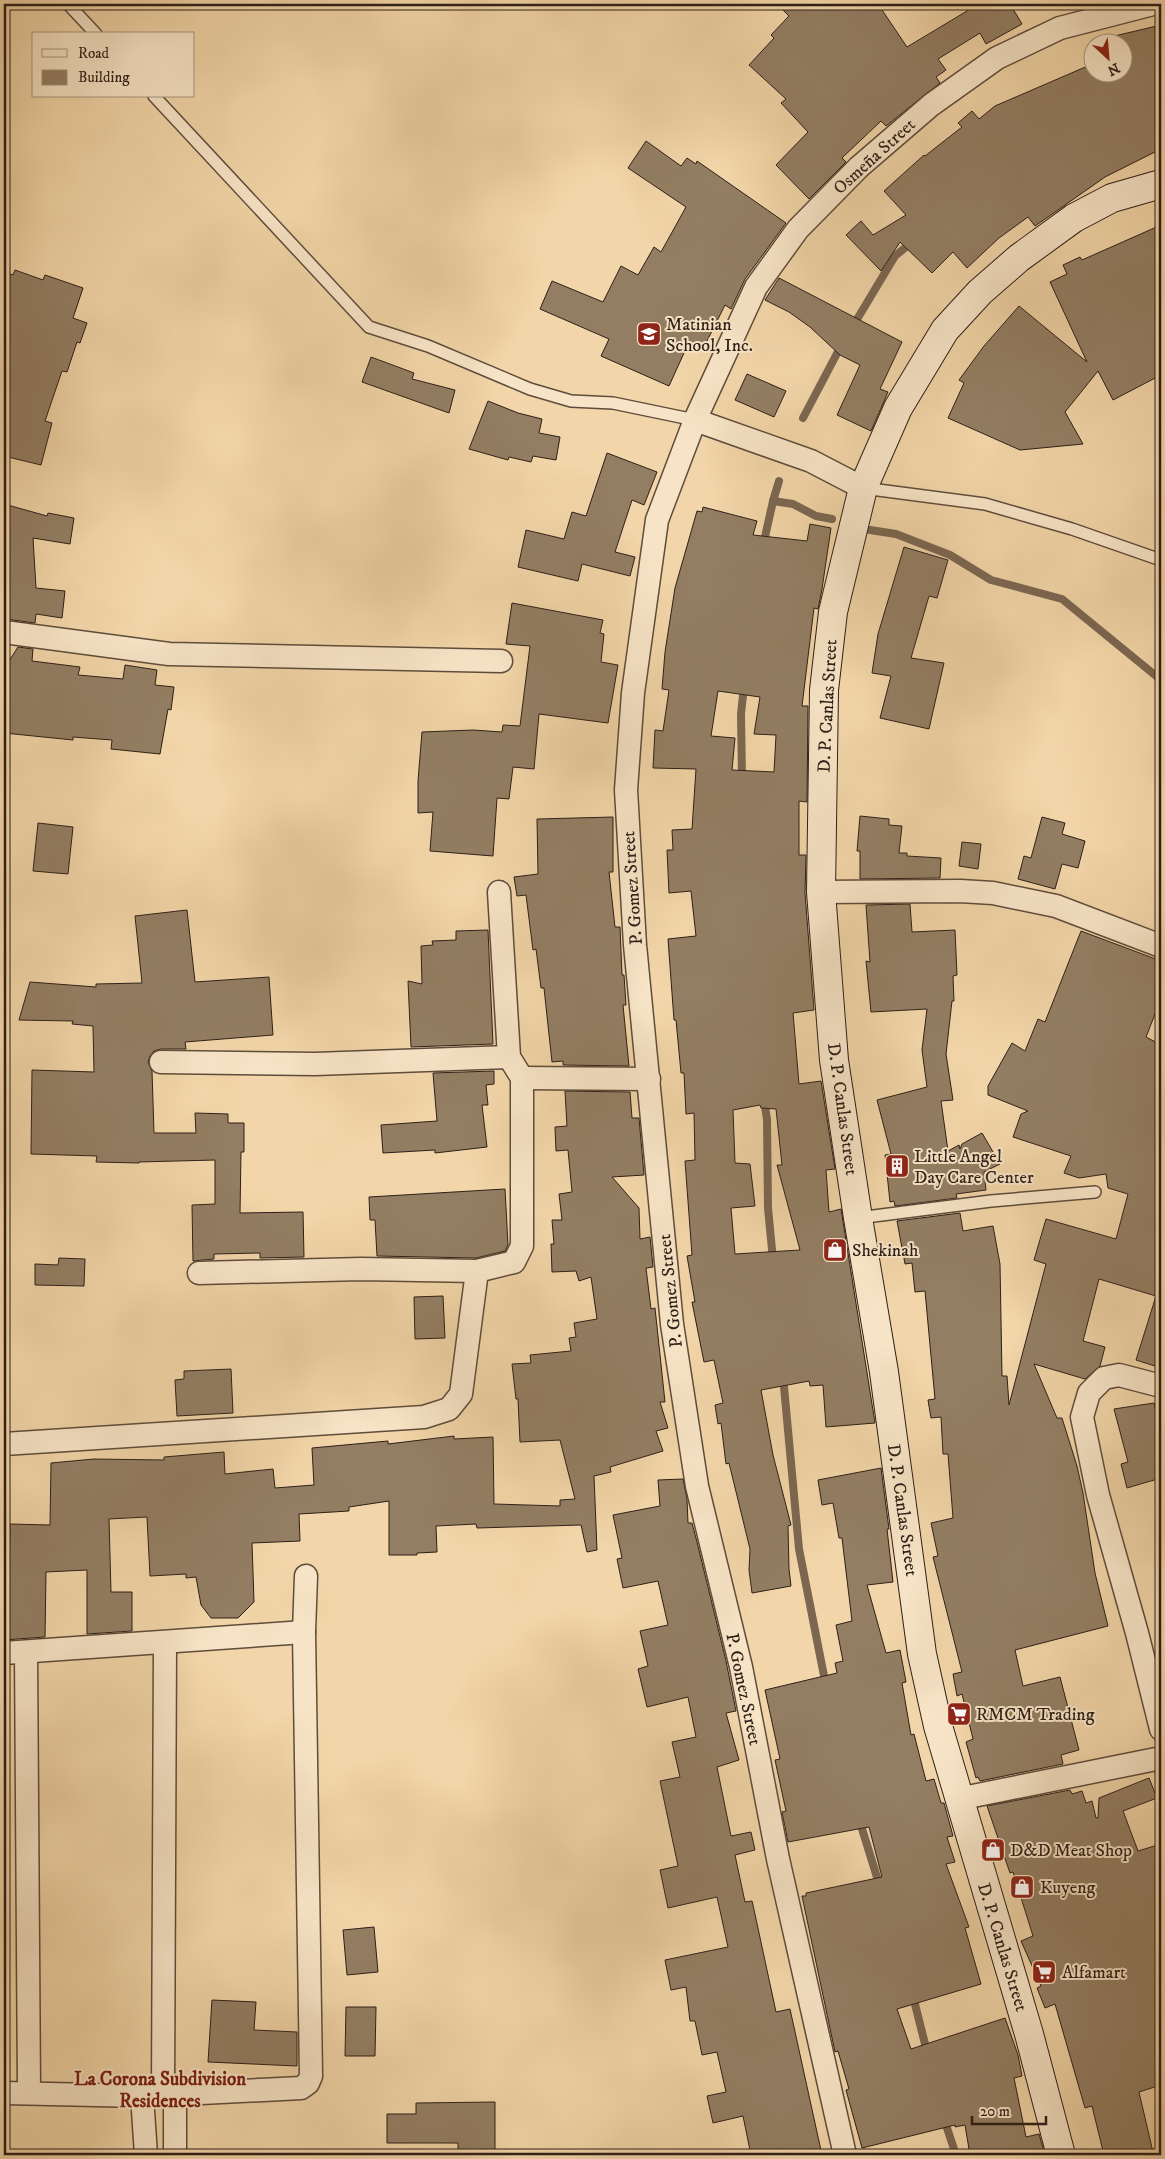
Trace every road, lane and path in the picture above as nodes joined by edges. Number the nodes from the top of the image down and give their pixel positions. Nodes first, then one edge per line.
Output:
1 (68, 4) edge
2 (1153, 4) edge
3 (94, 32) edge
4 (156, 98) edge
5 (1161, 184) edge
6 (695, 420) junction
7 (864, 488) junction
8 (1161, 560) edge
9 (4, 632) edge
10 (501, 662) dead end
11 (498, 892) dead end
12 (821, 892) junction
13 (1161, 946) edge
14 (509, 1057) junction
15 (161, 1062) dead end
16 (522, 1078) junction
17 (650, 1079) junction
18 (1096, 1192) dead end
19 (858, 1218) junction
20 (477, 1271) junction
21 (199, 1272) dead end
22 (1161, 1386) edge
23 (4, 1444) edge
24 (306, 1576) dead end
25 (304, 1632) junction
26 (165, 1644) junction
27 (26, 1652) junction
28 (4, 1653) edge
29 (1161, 1729) edge
30 (1161, 1758) edge
31 (958, 1799) junction
32 (4, 2093) edge
33 (29, 2093) junction
34 (160, 2096) junction
35 (146, 2155) edge
36 (176, 2155) edge
37 (845, 2155) edge
38 (1061, 2155) edge

1 - 3 lane
2 - 6 street, Osmeña Street
4 - 6 lane
5 - 7 main road, D. P. Canlas Street
6 - 7 street
6 - 17 street, P. Gomez Street
7 - 8 lane
7 - 12 main road, D. P. Canlas Street
9 - 10 street
11 - 14 street
12 - 13 street
12 - 19 main road, D. P. Canlas Street
14 - 15 street
14 - 16 street
16 - 17 street
16 - 20 street
17 - 37 street, P. Gomez Street
18 - 19 lane
19 - 31 main road, D. P. Canlas Street
20 - 21 street
20 - 23 street
22 - 29 street
24 - 25 street
25 - 26 street
25 - 34 street
26 - 27 street
26 - 34 street
27 - 28 street
27 - 33 street
30 - 31 street
31 - 38 main road, D. P. Canlas Street
32 - 33 street
33 - 34 street
34 - 35 street
34 - 36 street

